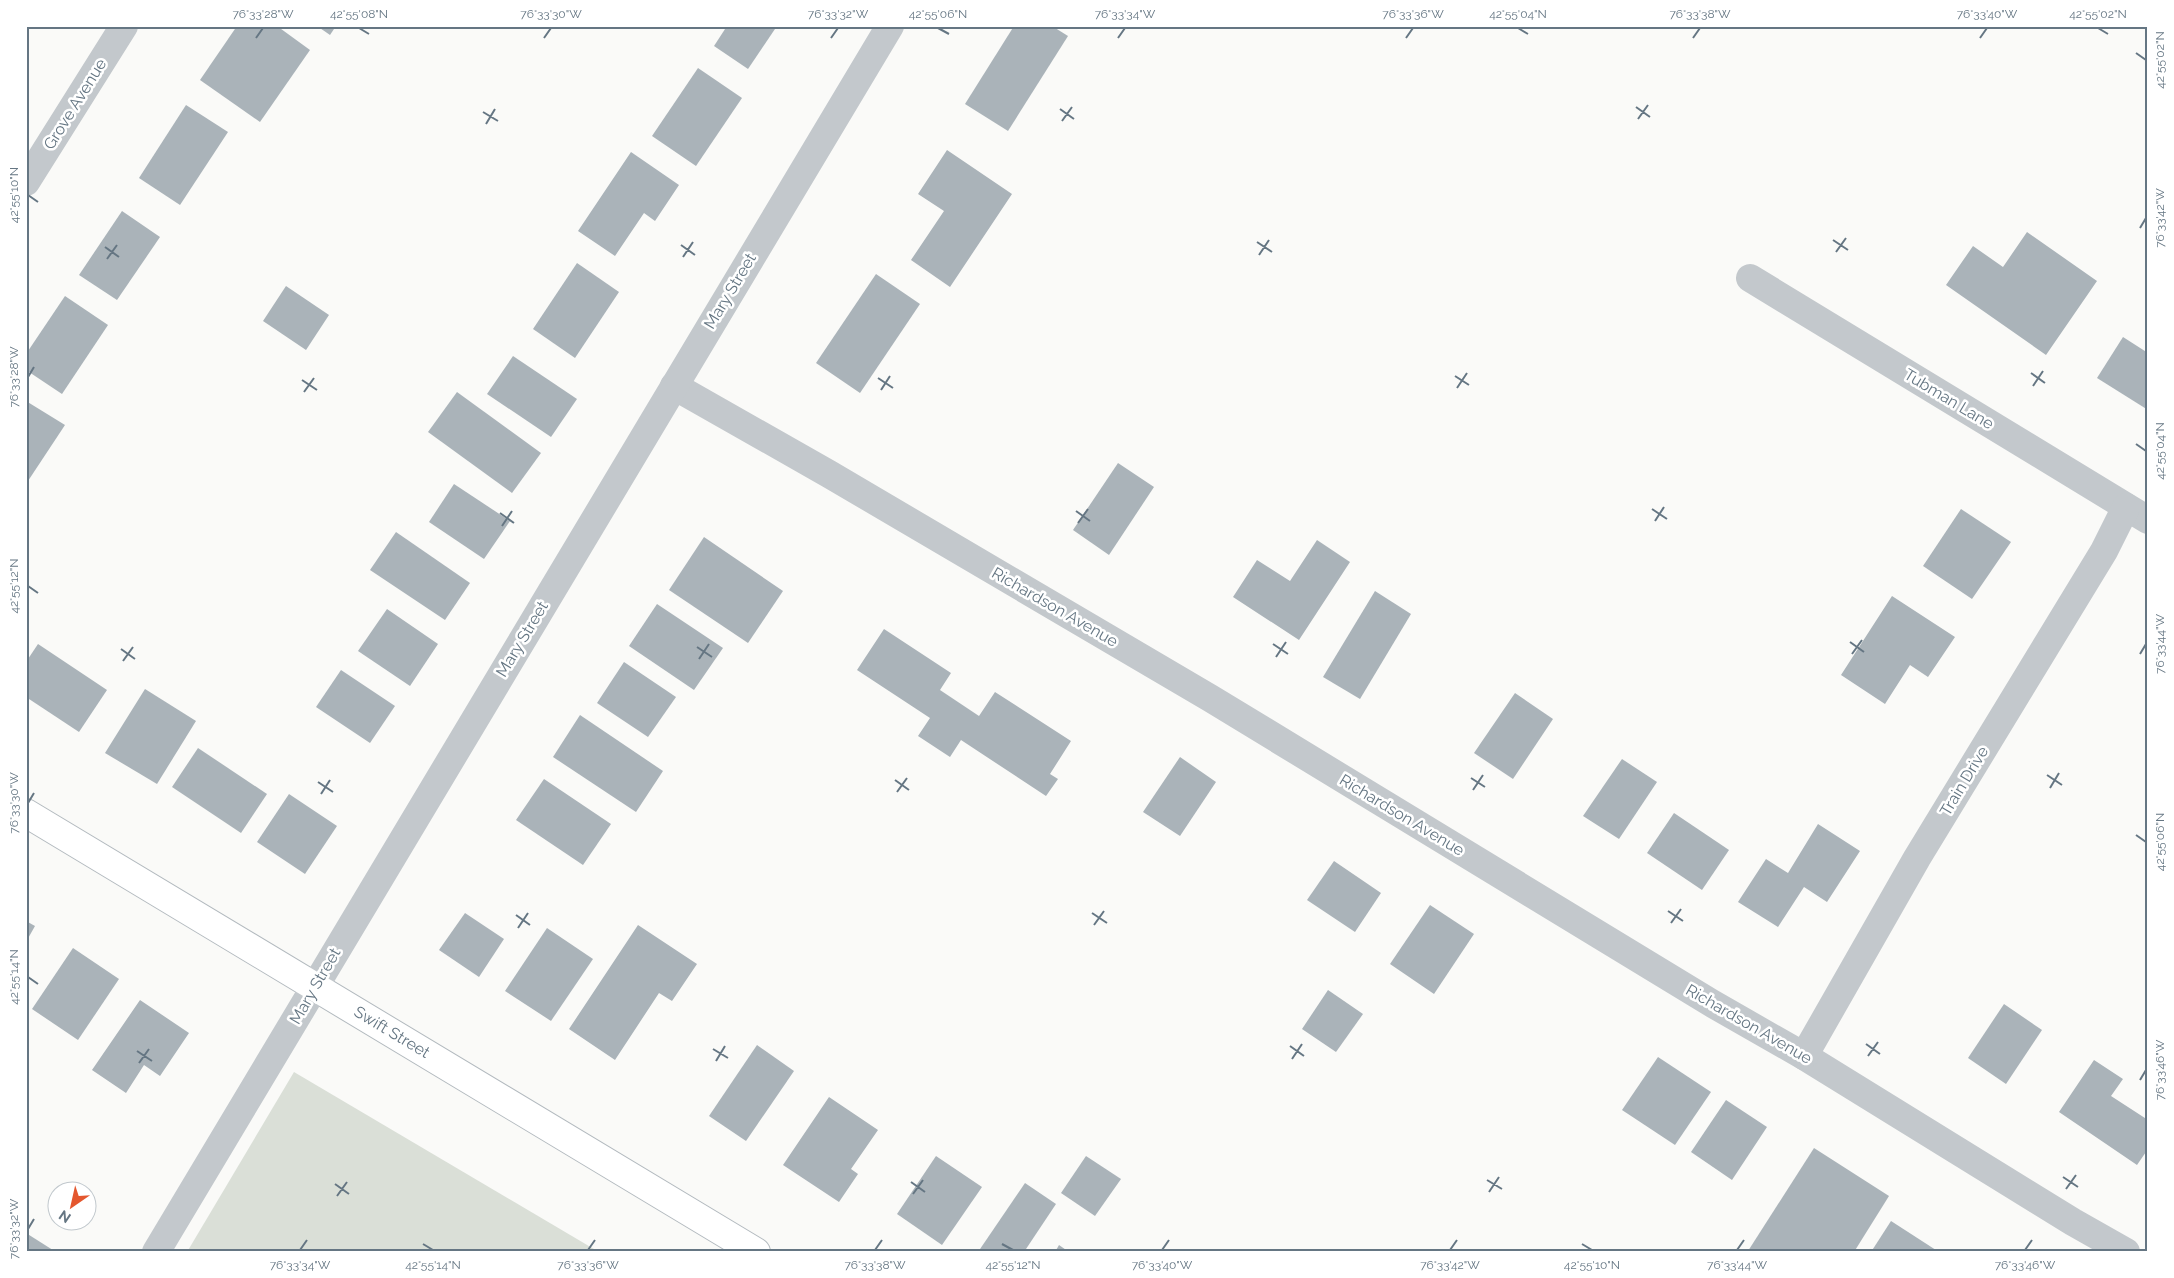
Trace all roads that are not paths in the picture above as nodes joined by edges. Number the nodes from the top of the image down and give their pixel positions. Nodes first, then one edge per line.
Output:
1 (124, 26) edge
2 (890, 26) edge
3 (26, 182) edge
4 (1750, 278) dead end
5 (674, 386) junction
6 (2137, 514) edge
7 (26, 813) edge
8 (316, 986) junction
9 (1804, 1056) junction
10 (156, 1252) edge
11 (756, 1252) edge
12 (2126, 1252) edge

1 - 3 street, Grove Avenue
2 - 5 street, Mary Street
4 - 6 street, Tubman Lane
5 - 8 street, Mary Street
5 - 9 street, Richardson Avenue
6 - 9 street, Train Drive
7 - 8 main road, Swift Street
8 - 10 street, Mary Street
8 - 11 main road, Swift Street
9 - 12 street, Richardson Avenue

